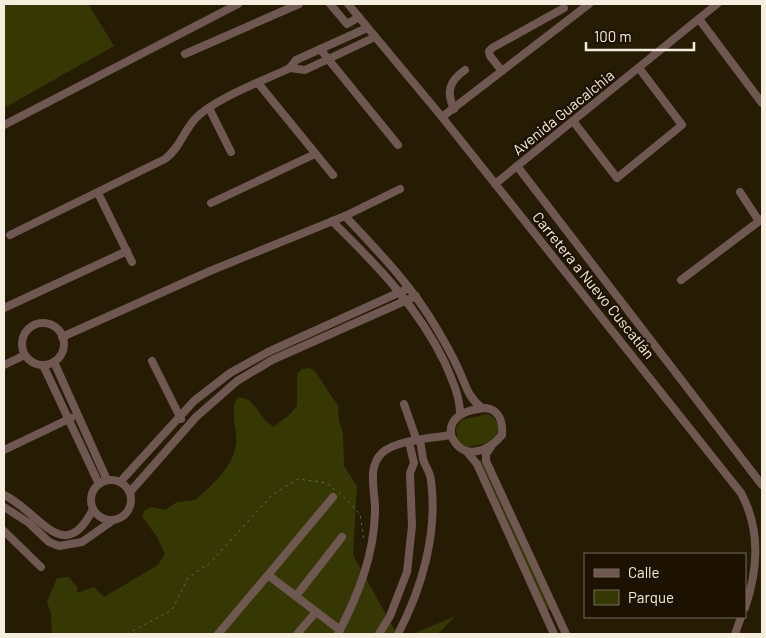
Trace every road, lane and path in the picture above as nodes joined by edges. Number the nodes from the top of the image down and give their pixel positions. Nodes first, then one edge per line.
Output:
1 (238, 4) edge
2 (299, 4) edge
3 (330, 4) edge
4 (348, 4) edge
5 (589, 4) edge
6 (717, 4) edge
7 (564, 8) dead end
8 (359, 17) junction
9 (699, 20) junction
10 (367, 28) junction
11 (375, 37) junction
12 (320, 49) junction
13 (185, 54) dead end
14 (328, 59) junction
15 (290, 68) junction
16 (639, 68) junction
17 (465, 70) dead end
18 (502, 71) junction
19 (258, 83) junction
20 (762, 103) edge
21 (209, 108) junction
22 (454, 109) junction
23 (442, 117) junction
24 (573, 121) junction
25 (4, 125) edge
26 (398, 145) dead end
27 (231, 152) dead end
28 (315, 154) junction
29 (517, 166) junction
30 (333, 176) dead end
31 (495, 184) junction
32 (400, 189) dead end
33 (740, 192) dead end
34 (98, 193) junction
35 (211, 203) dead end
36 (344, 216) junction
37 (761, 220) edge
38 (332, 221) junction
39 (10, 236) dead end
40 (127, 251) junction
41 (132, 262) dead end
42 (681, 280) dead end
43 (409, 288) junction
44 (400, 293) junction
45 (416, 296) junction
46 (407, 302) junction
47 (4, 308) edge
48 (62, 337) junction
49 (25, 355) junction
50 (152, 361) dead end
51 (54, 362) junction
52 (4, 365) edge
53 (43, 365) junction
54 (404, 404) dead end
55 (482, 408) junction
56 (460, 414) junction
57 (77, 415) junction
58 (180, 417) junction
59 (68, 419) junction
60 (185, 428) junction
61 (451, 435) junction
62 (415, 441) junction
63 (490, 447) junction
64 (4, 450) edge
65 (466, 452) junction
66 (424, 462) junction
67 (414, 463) junction
68 (107, 480) junction
69 (120, 482) junction
70 (99, 484) junction
71 (762, 485) edge
72 (130, 492) junction
73 (4, 495) edge
74 (333, 497) dead end
75 (4, 507) edge
76 (93, 509) junction
77 (112, 521) junction
78 (4, 531) edge
79 (342, 537) dead end
80 (366, 549) dead end
81 (41, 567) dead end
82 (407, 572) junction
83 (268, 575) junction
84 (422, 577) junction
85 (296, 596) junction
86 (746, 605) edge
87 (555, 610) junction
88 (316, 612) junction
89 (545, 615) junction
90 (741, 618) edge
91 (339, 632) edge
92 (126, 634) edge
93 (218, 634) edge
94 (297, 634) edge
95 (379, 634) edge
96 (398, 634) edge
97 (554, 634) edge
98 (566, 634) edge
99 (734, 634) edge

1 - 25 street
2 - 13 street
3 - 8 street
4 - 8 street, Carretera a Nuevo Cuscatlán
5 - 18 street
6 - 9 street, Avenida Guacalchia
7 - 18 street
8 - 10 street, Carretera a Nuevo Cuscatlán
9 - 16 street, Avenida Guacalchia
9 - 20 street
10 - 11 street, Carretera a Nuevo Cuscatlán
10 - 12 street
11 - 14 street
11 - 23 street, Carretera a Nuevo Cuscatlán
12 - 14 street
12 - 15 street
14 - 15 street
14 - 26 street
15 - 19 street
16 - 24 street, Avenida Guacalchia
16 - 24 street
17 - 22 street
18 - 22 street
19 - 21 street
19 - 28 street
21 - 27 street
21 - 34 street
22 - 23 street
23 - 31 street, Carretera a Nuevo Cuscatlán
24 - 29 street, Avenida Guacalchia
28 - 30 street
28 - 35 street
29 - 31 street, Avenida Guacalchia
29 - 71 street
31 - 86 street, Carretera a Nuevo Cuscatlán
32 - 36 street
33 - 37 street
34 - 39 street
34 - 40 street
36 - 38 street
36 - 43 street
37 - 42 street
38 - 44 street
38 - 48 street
40 - 41 street
40 - 47 street
43 - 44 street
43 - 45 street
44 - 46 street
44 - 58 street
45 - 46 street
45 - 55 street
46 - 56 street
46 - 60 street
48 - 49 street
48 - 51 street
49 - 52 street
49 - 53 street
50 - 58 street
51 - 53 street
51 - 57 street
53 - 59 street
54 - 62 street
55 - 56 street
55 - 63 street
56 - 61 street
57 - 59 street
57 - 68 street
58 - 60 street
58 - 69 street
59 - 64 street
59 - 70 street
60 - 72 street
61 - 62 street
61 - 65 street
62 - 66 street
62 - 67 street
62 - 91 street
63 - 65 street
63 - 87 street
65 - 89 street
66 - 67 street
66 - 84 street
67 - 82 street
68 - 69 street
68 - 70 street
69 - 72 street
70 - 76 street
72 - 77 street
73 - 76 street
74 - 83 street
75 - 77 street
76 - 77 street
78 - 81 street
79 - 85 street
80 - 92 path
82 - 84 street
82 - 95 street
83 - 85 street
83 - 93 street
84 - 96 street
85 - 88 street
87 - 89 street
87 - 98 street
88 - 91 street
88 - 94 street
89 - 97 street
90 - 99 street

